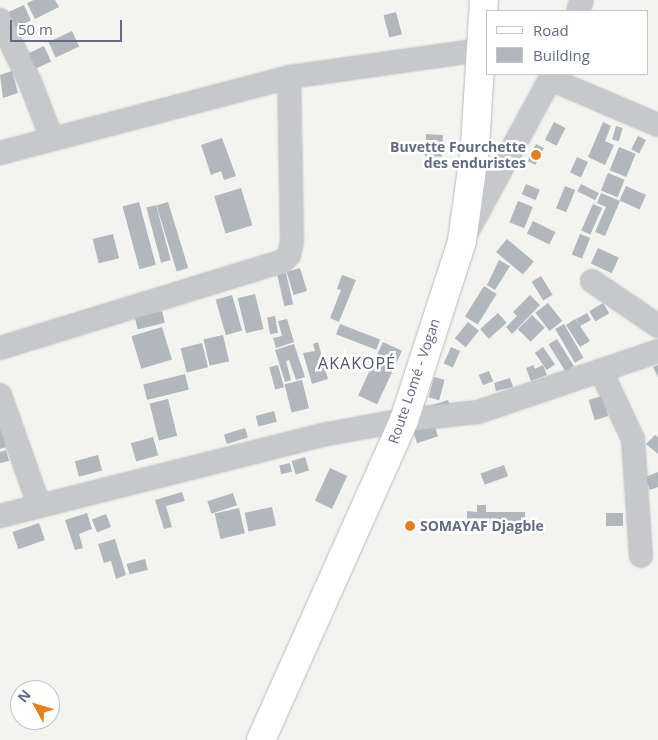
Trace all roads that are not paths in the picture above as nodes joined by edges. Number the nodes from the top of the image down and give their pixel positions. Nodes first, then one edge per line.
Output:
1 (484, 0) edge
2 (0, 20) edge
3 (481, 50) junction
4 (552, 76) edge
5 (289, 77) junction
6 (658, 125) edge
7 (52, 140) junction
8 (0, 153) edge
9 (462, 241) junction
10 (592, 281) dead end
11 (658, 326) edge
12 (0, 348) edge
13 (658, 351) edge
14 (601, 371) junction
15 (0, 395) edge
16 (404, 420) junction
17 (39, 505) junction
18 (0, 516) edge
19 (641, 556) dead end
20 (261, 740) edge

1 - 3 main road, Route Lomé - Vogan
2 - 7 street
3 - 5 street
3 - 9 main road, Route Lomé - Vogan
4 - 6 street
4 - 9 street
5 - 7 street
5 - 12 street
7 - 8 street
9 - 16 main road, Route Lomé - Vogan
10 - 11 street
13 - 14 street
14 - 16 street
14 - 19 street
15 - 17 street
16 - 17 street
16 - 20 main road, Route Lomé - Vogan
17 - 18 street

